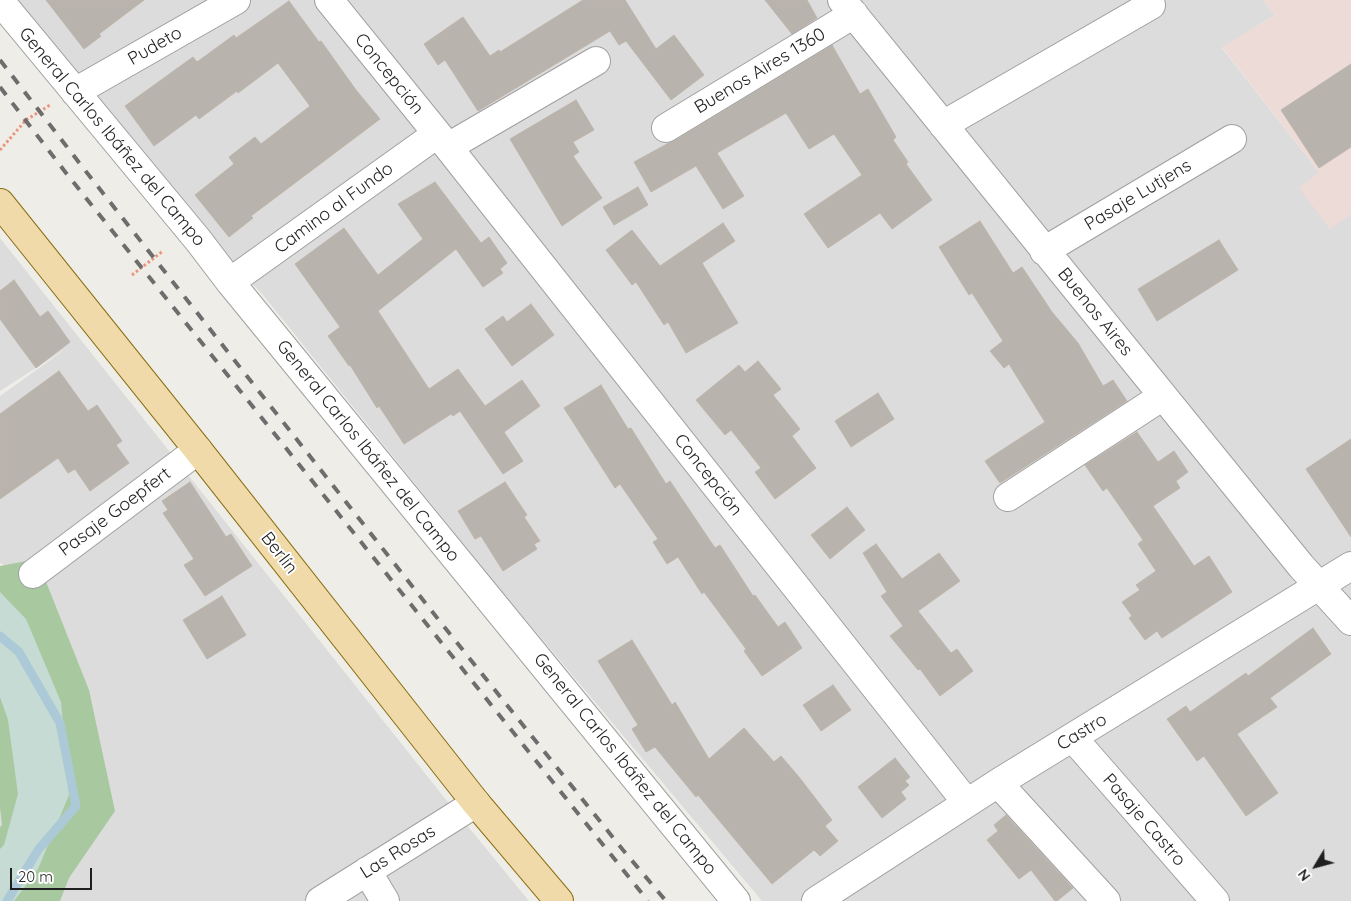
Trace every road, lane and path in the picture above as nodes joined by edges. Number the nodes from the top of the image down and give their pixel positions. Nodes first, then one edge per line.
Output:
1 (236, 0) edge
2 (329, 0) edge
3 (0, 1) edge
4 (1151, 5) dead end
5 (848, 7) edge
6 (596, 61) dead end
7 (75, 92) junction
8 (944, 126) junction
9 (666, 128) dead end
10 (1232, 139) dead end
11 (443, 141) junction
12 (0, 150) edge
13 (0, 203) edge
14 (163, 251) dead end
15 (1044, 251) junction
16 (132, 275) dead end
17 (230, 282) junction
18 (1163, 396) junction
19 (198, 450) junction
20 (1008, 497) dead end
21 (1351, 566) edge
22 (33, 574) dead end
23 (1319, 587) junction
24 (1351, 621) edge
25 (1073, 738) junction
26 (998, 783) junction
27 (476, 803) junction
28 (967, 803) junction
29 (367, 871) junction
30 (320, 901) edge
31 (385, 901) edge
32 (559, 901) edge
33 (736, 901) edge
34 (816, 901) edge
35 (1106, 901) edge
36 (1215, 901) edge

1 - 7 street, Pudeto
2 - 11 street, Concepción
3 - 7 street, General Carlos Ibáñez del Campo
4 - 8 street
5 - 8 street, Buenos Aires
5 - 9 street, Buenos Aires 1360
6 - 11 street
7 - 12 path
7 - 17 street, General Carlos Ibáñez del Campo
8 - 15 street, Buenos Aires
10 - 15 street, Pasaje Lutjens
11 - 17 street, Camino al Fundo
11 - 28 street, Concepción
13 - 19 main road, Berlín
14 - 16 path
15 - 18 street, Buenos Aires
17 - 33 street, General Carlos Ibáñez del Campo
18 - 20 street
18 - 23 street, Buenos Aires
19 - 22 street, Pasaje Goepfert
19 - 27 main road, Berlín
21 - 23 street, Castro
23 - 24 street, Buenos Aires
23 - 25 street, Castro
25 - 26 street, Castro
25 - 36 street, Pasaje Castro
26 - 28 street, Castro
26 - 35 street
27 - 29 street, Las Rosas
27 - 32 main road, Berlín
28 - 34 street, Castro
29 - 30 street, Las Rosas
29 - 31 street

